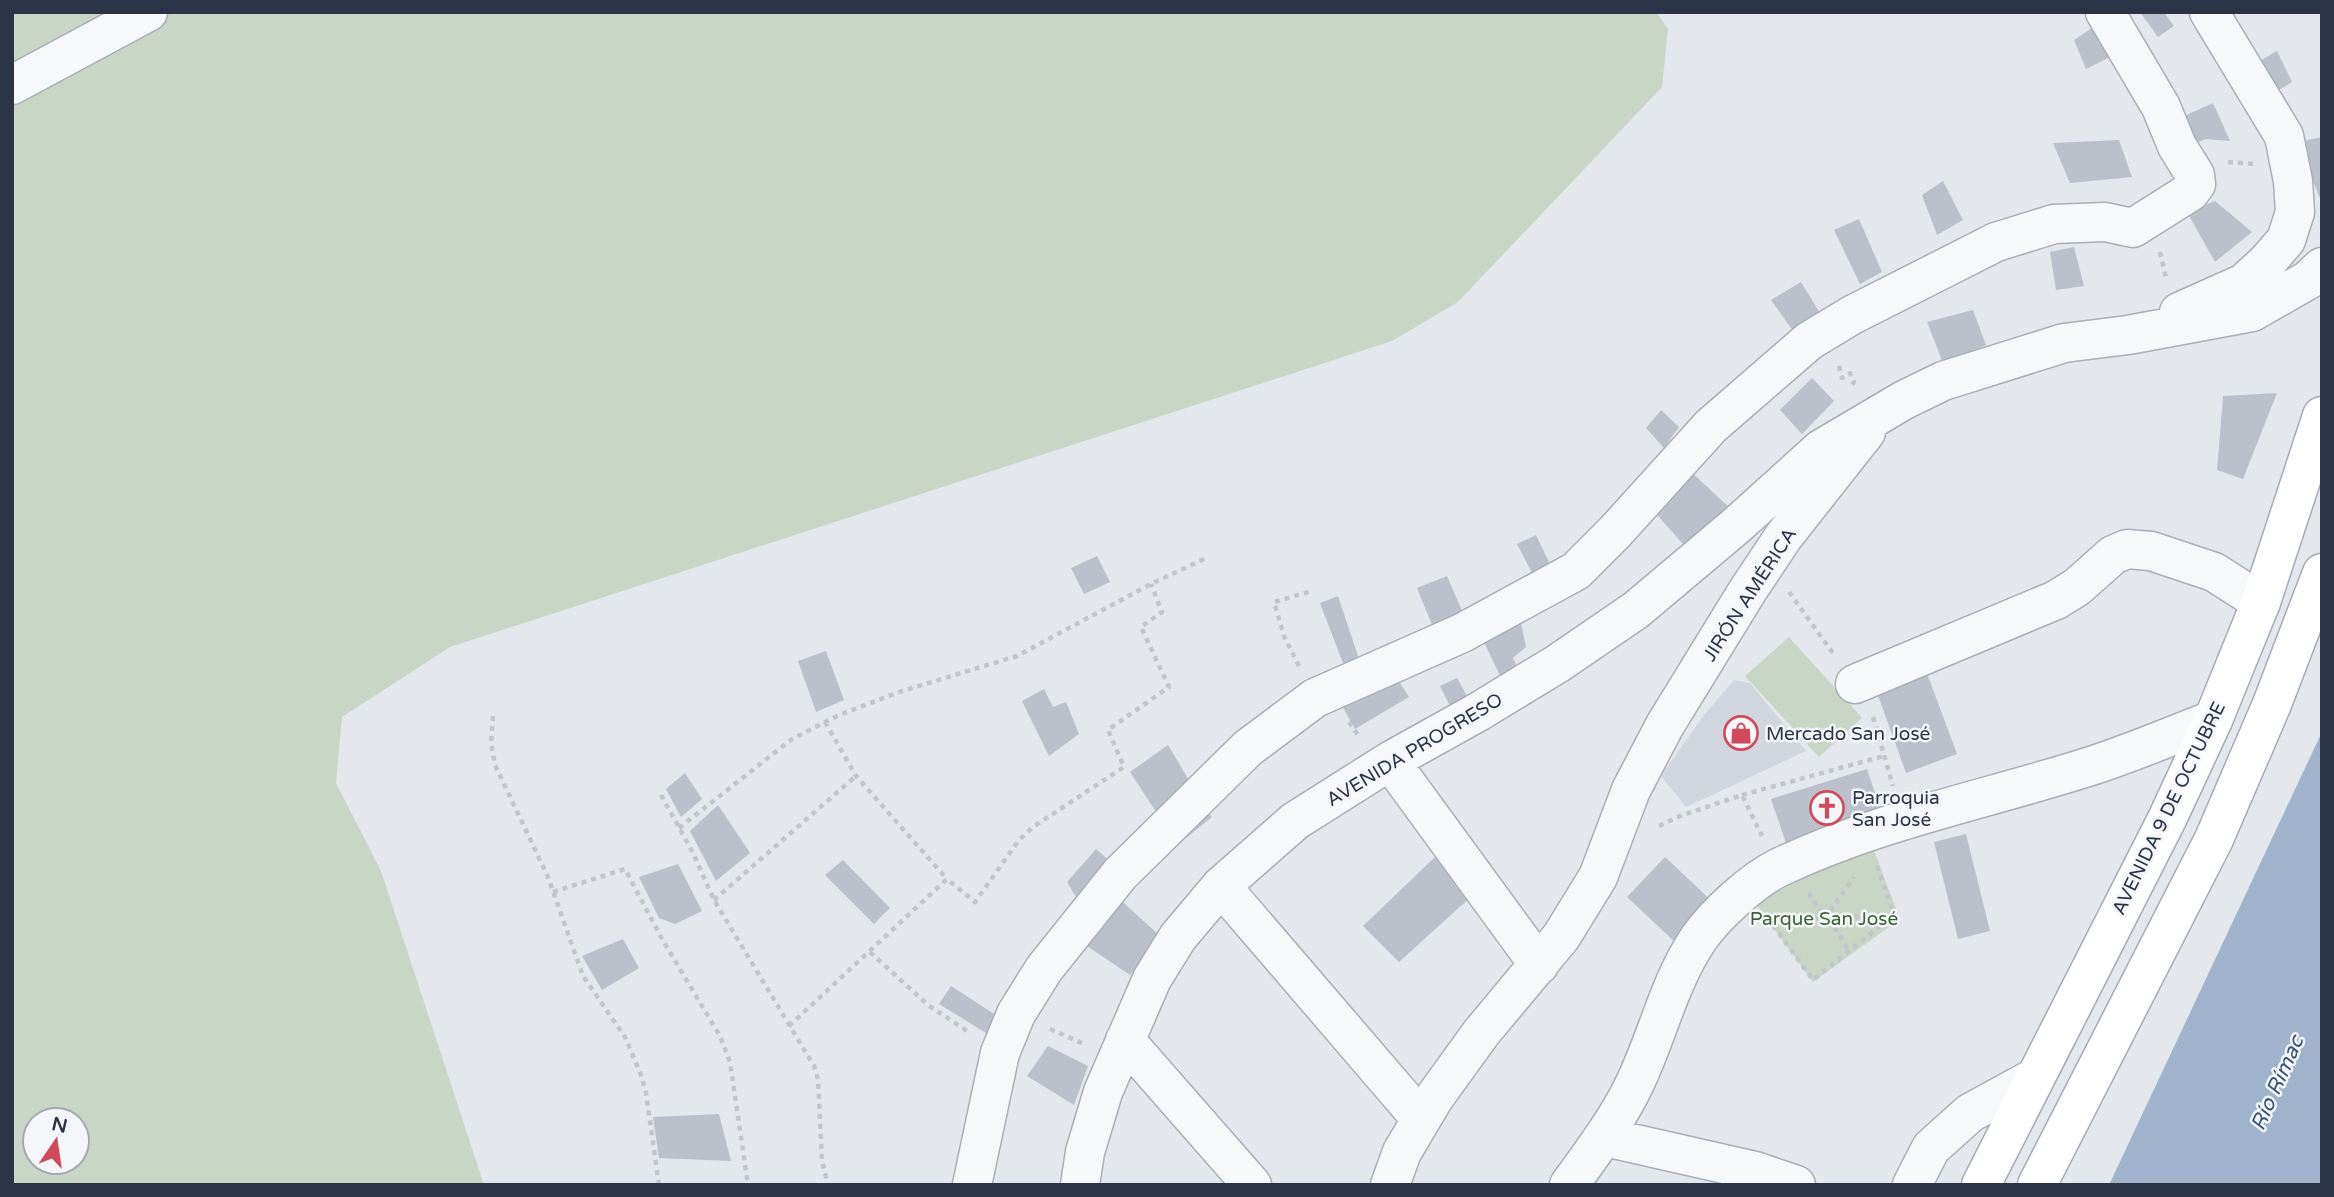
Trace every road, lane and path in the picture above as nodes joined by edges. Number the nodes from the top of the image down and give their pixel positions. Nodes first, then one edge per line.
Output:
1 (148, 12) edge
2 (2105, 12) edge
3 (2209, 12) edge
4 (12, 85) edge
5 (2284, 136) junction
6 (2190, 166) junction
7 (2152, 218) junction
8 (2322, 267) edge
9 (2175, 314) junction
10 (2128, 335) junction
11 (1809, 341) junction
12 (1848, 389) dead end
13 (1877, 415) junction
14 (2322, 416) edge
15 (1206, 558) dead end
16 (1769, 563) junction
17 (2322, 573) edge
18 (1151, 584) junction
19 (1312, 591) dead end
20 (2261, 602) junction
21 (1855, 684) junction
22 (1322, 696) junction
23 (493, 716) dead end
24 (2213, 720) junction
25 (825, 722) junction
26 (1884, 756) junction
27 (1385, 765) junction
28 (856, 776) junction
29 (661, 795) dead end
30 (1742, 795) junction
31 (1903, 820) junction
32 (679, 828) junction
33 (1609, 849) junction
34 (1876, 864) dead end
35 (947, 879) junction
36 (1763, 879) junction
37 (1221, 886) junction
38 (553, 892) junction
39 (714, 900) junction
40 (1894, 915) junction
41 (1850, 951) junction
42 (870, 952) junction
43 (1539, 965) junction
44 (1016, 1014) junction
45 (789, 1026) junction
46 (1121, 1049) junction
47 (1000, 1053) junction
48 (2034, 1078) junction
49 (1421, 1119) junction
50 (1605, 1137) junction
51 (659, 1185) edge
52 (748, 1185) edge
53 (828, 1185) edge
54 (972, 1185) edge
55 (1080, 1185) edge
56 (1252, 1185) edge
57 (1390, 1185) edge
58 (1569, 1185) edge
59 (1796, 1185) edge
60 (1912, 1185) edge
61 (1981, 1185) edge
62 (2037, 1185) edge

1 - 4 street
2 - 6 street
3 - 5 street
5 - 6 path
5 - 9 street
6 - 7 street
7 - 9 path
7 - 11 street
8 - 10 street, JIRÓN AMÉRICA
9 - 10 street
10 - 13 street, JIRÓN AMÉRICA
11 - 12 path
11 - 22 street
13 - 16 street, JIRÓN AMÉRICA
13 - 27 street, AVENIDA PROGRESO
14 - 20 main road, AVENIDA 9 DE OCTUBRE
15 - 18 path
16 - 21 path
16 - 33 street, JIRÓN AMÉRICA
17 - 62 main road
18 - 25 path
18 - 35 path
19 - 22 path
20 - 21 street
20 - 24 main road, AVENIDA 9 DE OCTUBRE
21 - 26 path
22 - 27 path
22 - 44 street
23 - 38 path
24 - 31 street
24 - 48 main road, AVENIDA 9 DE OCTUBRE
25 - 28 path
25 - 32 path
26 - 30 path
26 - 31 path
27 - 37 street, AVENIDA PROGRESO
27 - 43 street
28 - 35 path
28 - 39 path
29 - 32 path
30 - 33 path
30 - 36 path
31 - 36 street
32 - 39 path
33 - 43 street, JIRÓN AMÉRICA
34 - 40 path
35 - 42 path
36 - 41 path
36 - 50 street
37 - 46 street, AVENIDA PROGRESO
37 - 49 street
38 - 51 path
38 - 52 path
39 - 45 path
40 - 41 path
40 - 41 path
42 - 45 path
42 - 47 path
43 - 49 street, JIRÓN AMÉRICA
44 - 46 path
44 - 47 street
45 - 53 path
46 - 55 street, AVENIDA PROGRESO
46 - 56 street
47 - 54 street
48 - 60 street
48 - 61 main road, AVENIDA 9 DE OCTUBRE
49 - 57 street, JIRÓN AMÉRICA
50 - 58 street
50 - 59 street

